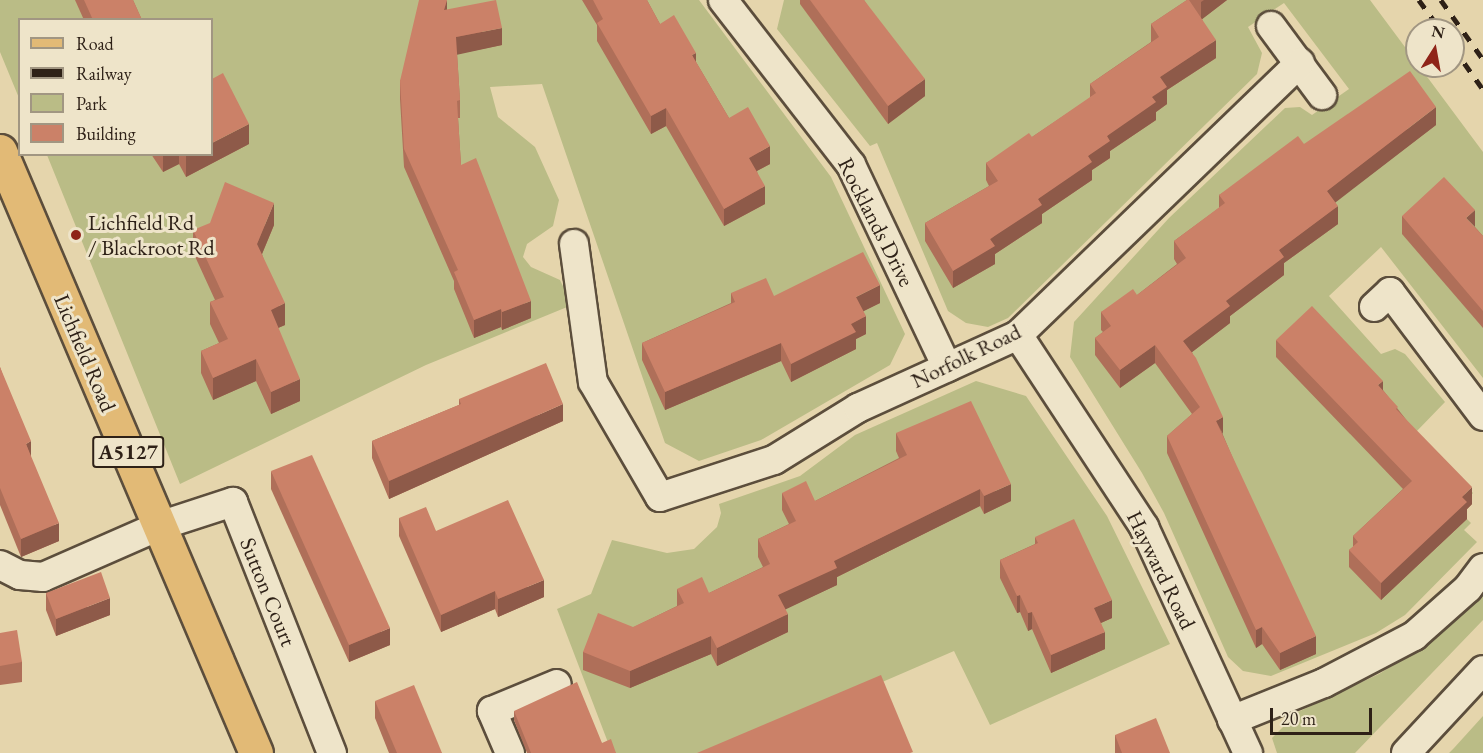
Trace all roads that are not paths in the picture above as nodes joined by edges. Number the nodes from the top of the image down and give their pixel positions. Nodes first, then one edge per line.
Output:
1 (732, 4) edge
2 (1271, 26) dead end
3 (1300, 63) junction
4 (1322, 95) dead end
5 (3, 167) edge
6 (574, 244) dead end
7 (1374, 307) dead end
8 (1018, 335) junction
9 (947, 367) junction
10 (1483, 416) edge
11 (159, 526) junction
12 (0, 565) edge
13 (1483, 568) edge
14 (1483, 670) edge
15 (557, 684) dead end
16 (1232, 720) junction
17 (256, 753) edge
18 (332, 753) edge
19 (510, 753) edge
20 (1248, 753) edge
21 (1406, 753) edge

1 - 9 street, Rocklands Drive
2 - 3 street
3 - 4 street
3 - 8 street, Norfolk Road
5 - 11 main road, Lichfield Road / A5127
6 - 9 street, Norfolk Road
7 - 10 street
8 - 9 street, Norfolk Road
8 - 16 street, Hayward Road
11 - 12 street
11 - 17 main road, Lichfield Road / A5127
11 - 18 street, Sutton Court
13 - 16 street
14 - 21 street
15 - 19 street
16 - 20 street, Hayward Road

